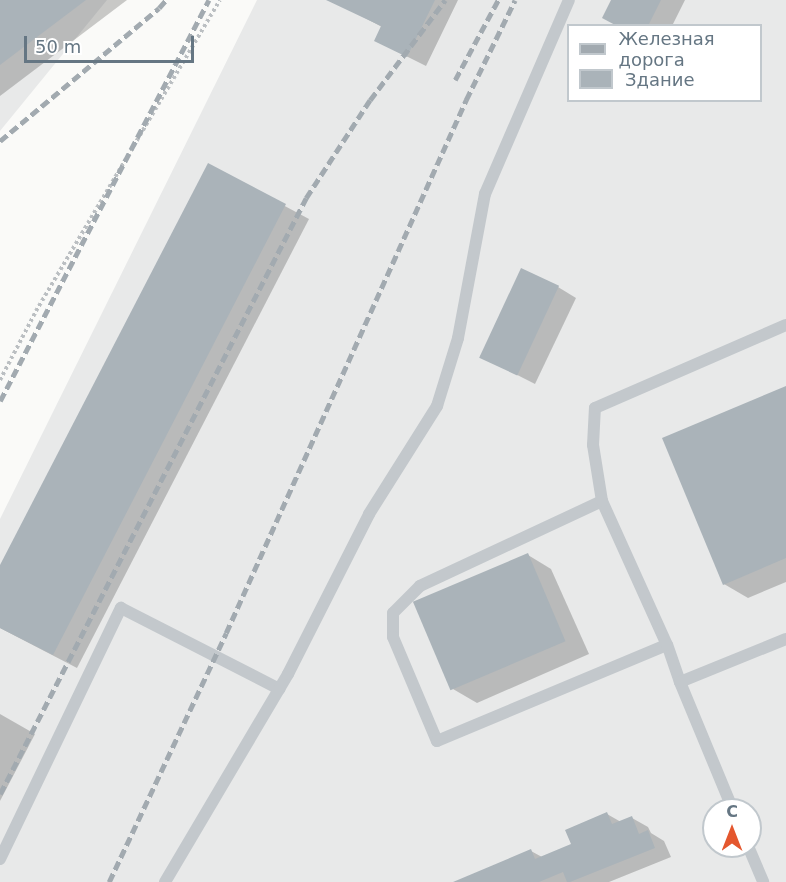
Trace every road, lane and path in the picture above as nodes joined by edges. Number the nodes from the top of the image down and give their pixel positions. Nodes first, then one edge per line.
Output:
1 (220, 0) edge
2 (569, 0) edge
3 (786, 325) edge
4 (0, 380) edge
5 (602, 501) junction
6 (786, 639) edge
7 (667, 645) junction
8 (680, 682) junction
9 (279, 689) junction
10 (728, 798) edge
11 (753, 858) edge
12 (0, 859) edge
13 (165, 882) edge
14 (763, 882) edge

1 - 4 path
2 - 9 lane
3 - 5 lane
5 - 7 lane
5 - 7 lane
6 - 8 lane
7 - 8 lane
8 - 10 lane
9 - 12 lane
9 - 13 lane
11 - 14 lane

